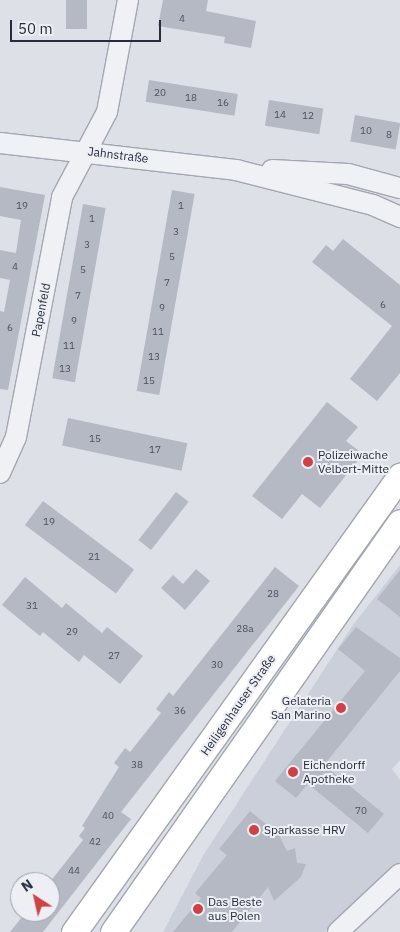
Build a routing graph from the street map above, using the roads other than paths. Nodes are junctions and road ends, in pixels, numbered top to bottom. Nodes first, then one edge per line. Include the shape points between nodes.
1 (128, 0) edge
2 (0, 143) edge
3 (89, 151) junction
4 (236, 170) junction
5 (400, 188) edge
6 (400, 217) edge
7 (0, 473) edge
8 (400, 476) edge
9 (400, 522) edge
10 (400, 874) edge
11 (74, 932) edge
12 (113, 932) edge
13 (338, 932) edge

1 - 3 street, Papenfeld via 107,112
2 - 3 street, Jahnstraße
3 - 4 street, Jahnstraße
3 - 7 street, Papenfeld via 62,197 16,437
4 - 5 street, Jahnstraße via 320,171
4 - 6 street, Jahnstraße via 373,205
8 - 11 main road, Heiligenhauser Straße
9 - 12 main road
10 - 13 street

